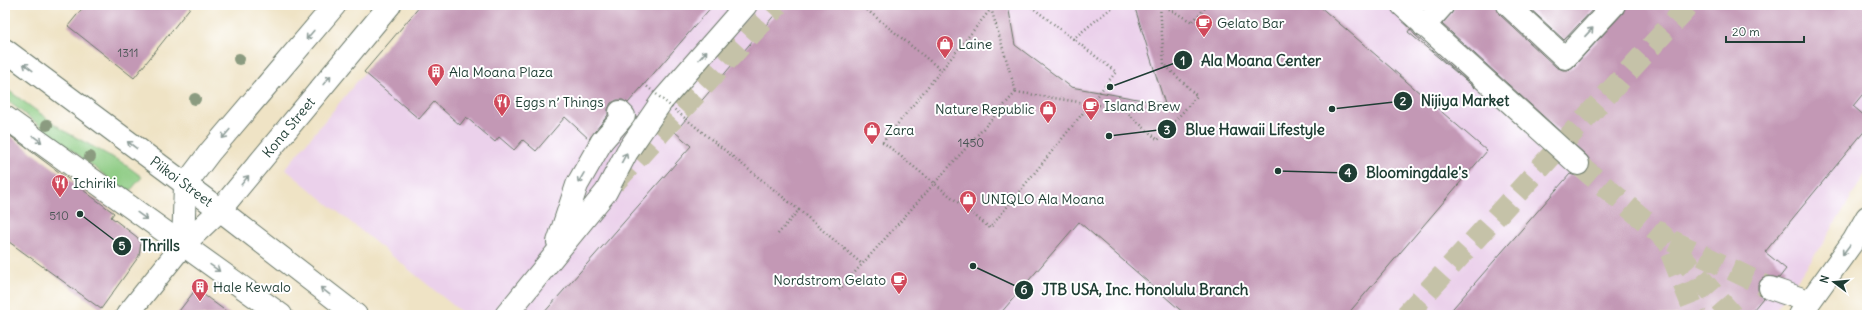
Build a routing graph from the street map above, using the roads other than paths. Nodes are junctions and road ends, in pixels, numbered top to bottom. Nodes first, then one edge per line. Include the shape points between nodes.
1 (335, 5) edge
2 (390, 5) edge
3 (746, 5) edge
4 (1402, 5) edge
5 (1443, 5) edge
6 (1508, 5) edge
7 (1614, 5) edge
8 (1424, 26) junction
9 (5, 50) edge
10 (620, 112) dead end
11 (5, 117) edge
12 (1578, 164) tunnel mouth
13 (186, 185) junction
14 (220, 210) junction
15 (1867, 218) edge
16 (183, 245) junction
17 (554, 255) junction
18 (1770, 288) tunnel mouth
19 (1804, 308) edge
20 (127, 315) edge
21 (281, 315) edge
22 (356, 315) edge
23 (506, 315) edge

1 -> 13 street via 210,152
14 -> 2 street, Kona Street
17 -> 3 street via 606,192 627,152 662,101
4 - 8 street
5 - 8 street
6 -> 7 street via 1565,58
8 - 12 street
13 -> 9 street, Piikoi Street
10 -> 17 street via 624,116 602,141 577,185
11 -> 16 street
13 - 14 street, Piikoi Street
13 - 16 street
14 - 16 street, Kona Street
22 -> 14 street, Piikoi Street
15 -> 19 street
16 - 20 street, Kona Street
16 -> 21 street
17 - 23 street
18 - 19 street

